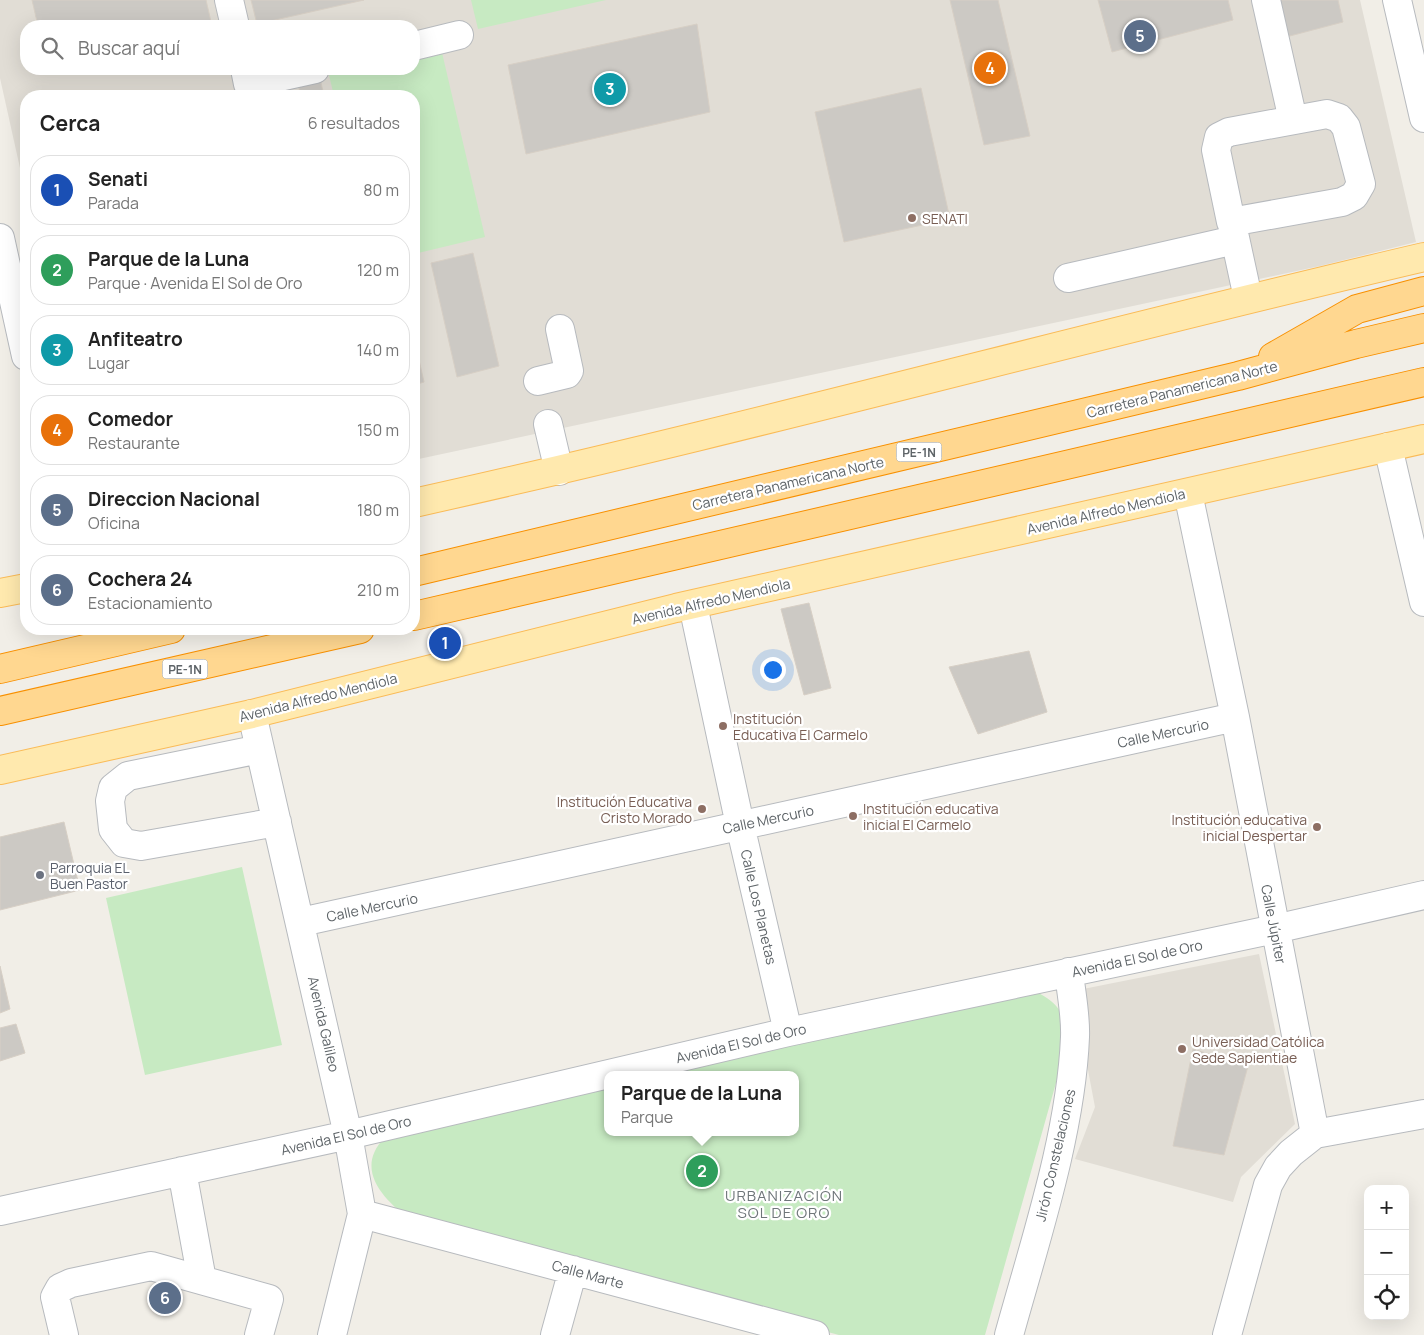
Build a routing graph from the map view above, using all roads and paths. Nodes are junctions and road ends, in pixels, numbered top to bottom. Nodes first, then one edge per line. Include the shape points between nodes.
1 (229, 0) edge
2 (1266, 0) edge
3 (1397, 0) edge
4 (234, 20) edge
5 (459, 35) dead end
6 (420, 45) edge
7 (246, 75) edge
8 (288, 75) edge
9 (1424, 118) edge
10 (1293, 120) junction
11 (1233, 231) junction
12 (0, 238) edge
13 (1424, 257) edge
14 (1068, 278) dead end
15 (1424, 291) edge
16 (1248, 298) junction
17 (1424, 328) edge
18 (20, 329) edge
19 (560, 329) dead end
20 (1238, 376) junction
21 (538, 381) dead end
22 (1424, 382) edge
23 (548, 424) dead end
24 (1424, 439) edge
25 (1388, 447) junction
26 (558, 471) junction
27 (1188, 493) junction
28 (420, 502) edge
29 (420, 571) edge
30 (20, 589) edge
31 (0, 593) edge
32 (1424, 602) edge
33 (693, 604) junction
34 (420, 615) edge
35 (145, 635) edge
36 (334, 635) edge
37 (0, 669) edge
38 (4, 712) edge
39 (252, 714) junction
40 (1235, 717) junction
41 (260, 749) junction
42 (0, 770) edge
43 (277, 822) junction
44 (740, 825) junction
45 (1424, 895) edge
46 (301, 922) junction
47 (1275, 929) junction
48 (1069, 972) junction
49 (788, 1032) junction
50 (621, 1071) edge
51 (604, 1075) edge
52 (1424, 1114) edge
53 (1315, 1134) junction
54 (348, 1135) junction
55 (182, 1171) junction
56 (0, 1211) edge
57 (362, 1214) junction
58 (573, 1270) junction
59 (202, 1280) junction
60 (786, 1331) edge
61 (64, 1335) edge
62 (259, 1335) edge
63 (332, 1335) edge
64 (555, 1335) edge
65 (815, 1335) edge
66 (1009, 1335) edge
67 (1227, 1335) edge

1 - 4 street
2 - 10 street
3 - 9 street
5 - 6 street
7 - 8 street via 248,84
10 - 11 street via 1229,132 1219,137 1216,150
10 - 11 street via 1327,114 1339,118 1346,127 1360,184 1354,196
11 - 14 street
11 - 16 street
12 - 18 street
13 - 16 main road
15 - 20 highway via 1357,309
16 - 26 main road
17 - 20 highway, Carretera Panamericana Norte / PE-1N
19 - 21 street via 569,371
20 - 29 highway, Carretera Panamericana Norte / PE-1N
22 - 34 highway
23 - 26 street
24 - 25 main road, Avenida Alfredo Mendiola
25 - 27 main road, Avenida Alfredo Mendiola
25 - 32 street
26 - 28 main road
27 - 33 main road, Avenida Alfredo Mendiola
27 - 40 street, Calle Júpiter
30 - 31 main road
33 - 39 main road, Avenida Alfredo Mendiola
33 - 44 street, Calle Los Planetas
35 - 37 highway
36 - 38 highway, PE-1N
39 - 41 street, Avenida Galileo
39 - 42 main road, Avenida Alfredo Mendiola
40 - 44 street, Calle Mercurio
40 - 47 street, Calle Júpiter
41 - 43 street, Avenida Galileo
41 - 43 street via 128,776 113,788 110,801 113,829 124,843 141,846
43 - 46 street, Avenida Galileo
44 - 46 street, Calle Mercurio
44 - 49 street, Calle Los Planetas
45 - 47 street, Avenida El Sol de Oro
46 - 54 street, Avenida Galileo
47 - 48 street, Avenida El Sol de Oro
47 - 53 street, Calle Júpiter
48 - 49 street, Avenida El Sol de Oro
48 - 66 street, Jirón Constelaciones via 1075,1035 1070,1093 1046,1199
49 - 50 street, Avenida El Sol de Oro
51 - 54 street, Avenida El Sol de Oro
52 - 53 street
53 - 67 street via 1291,1152 1268,1184
54 - 55 street, Avenida El Sol de Oro
54 - 57 street, Avenida Galileo
55 - 56 street, Avenida El Sol de Oro
55 - 59 street
57 - 58 street, Calle Marte
57 - 63 street, Avenida Galileo
58 - 60 street, Calle Marte
58 - 64 street
59 - 61 street via 151,1266 71,1283 60,1288 56,1297
59 - 62 street via 269,1299
60 - 65 street, Calle Marte

